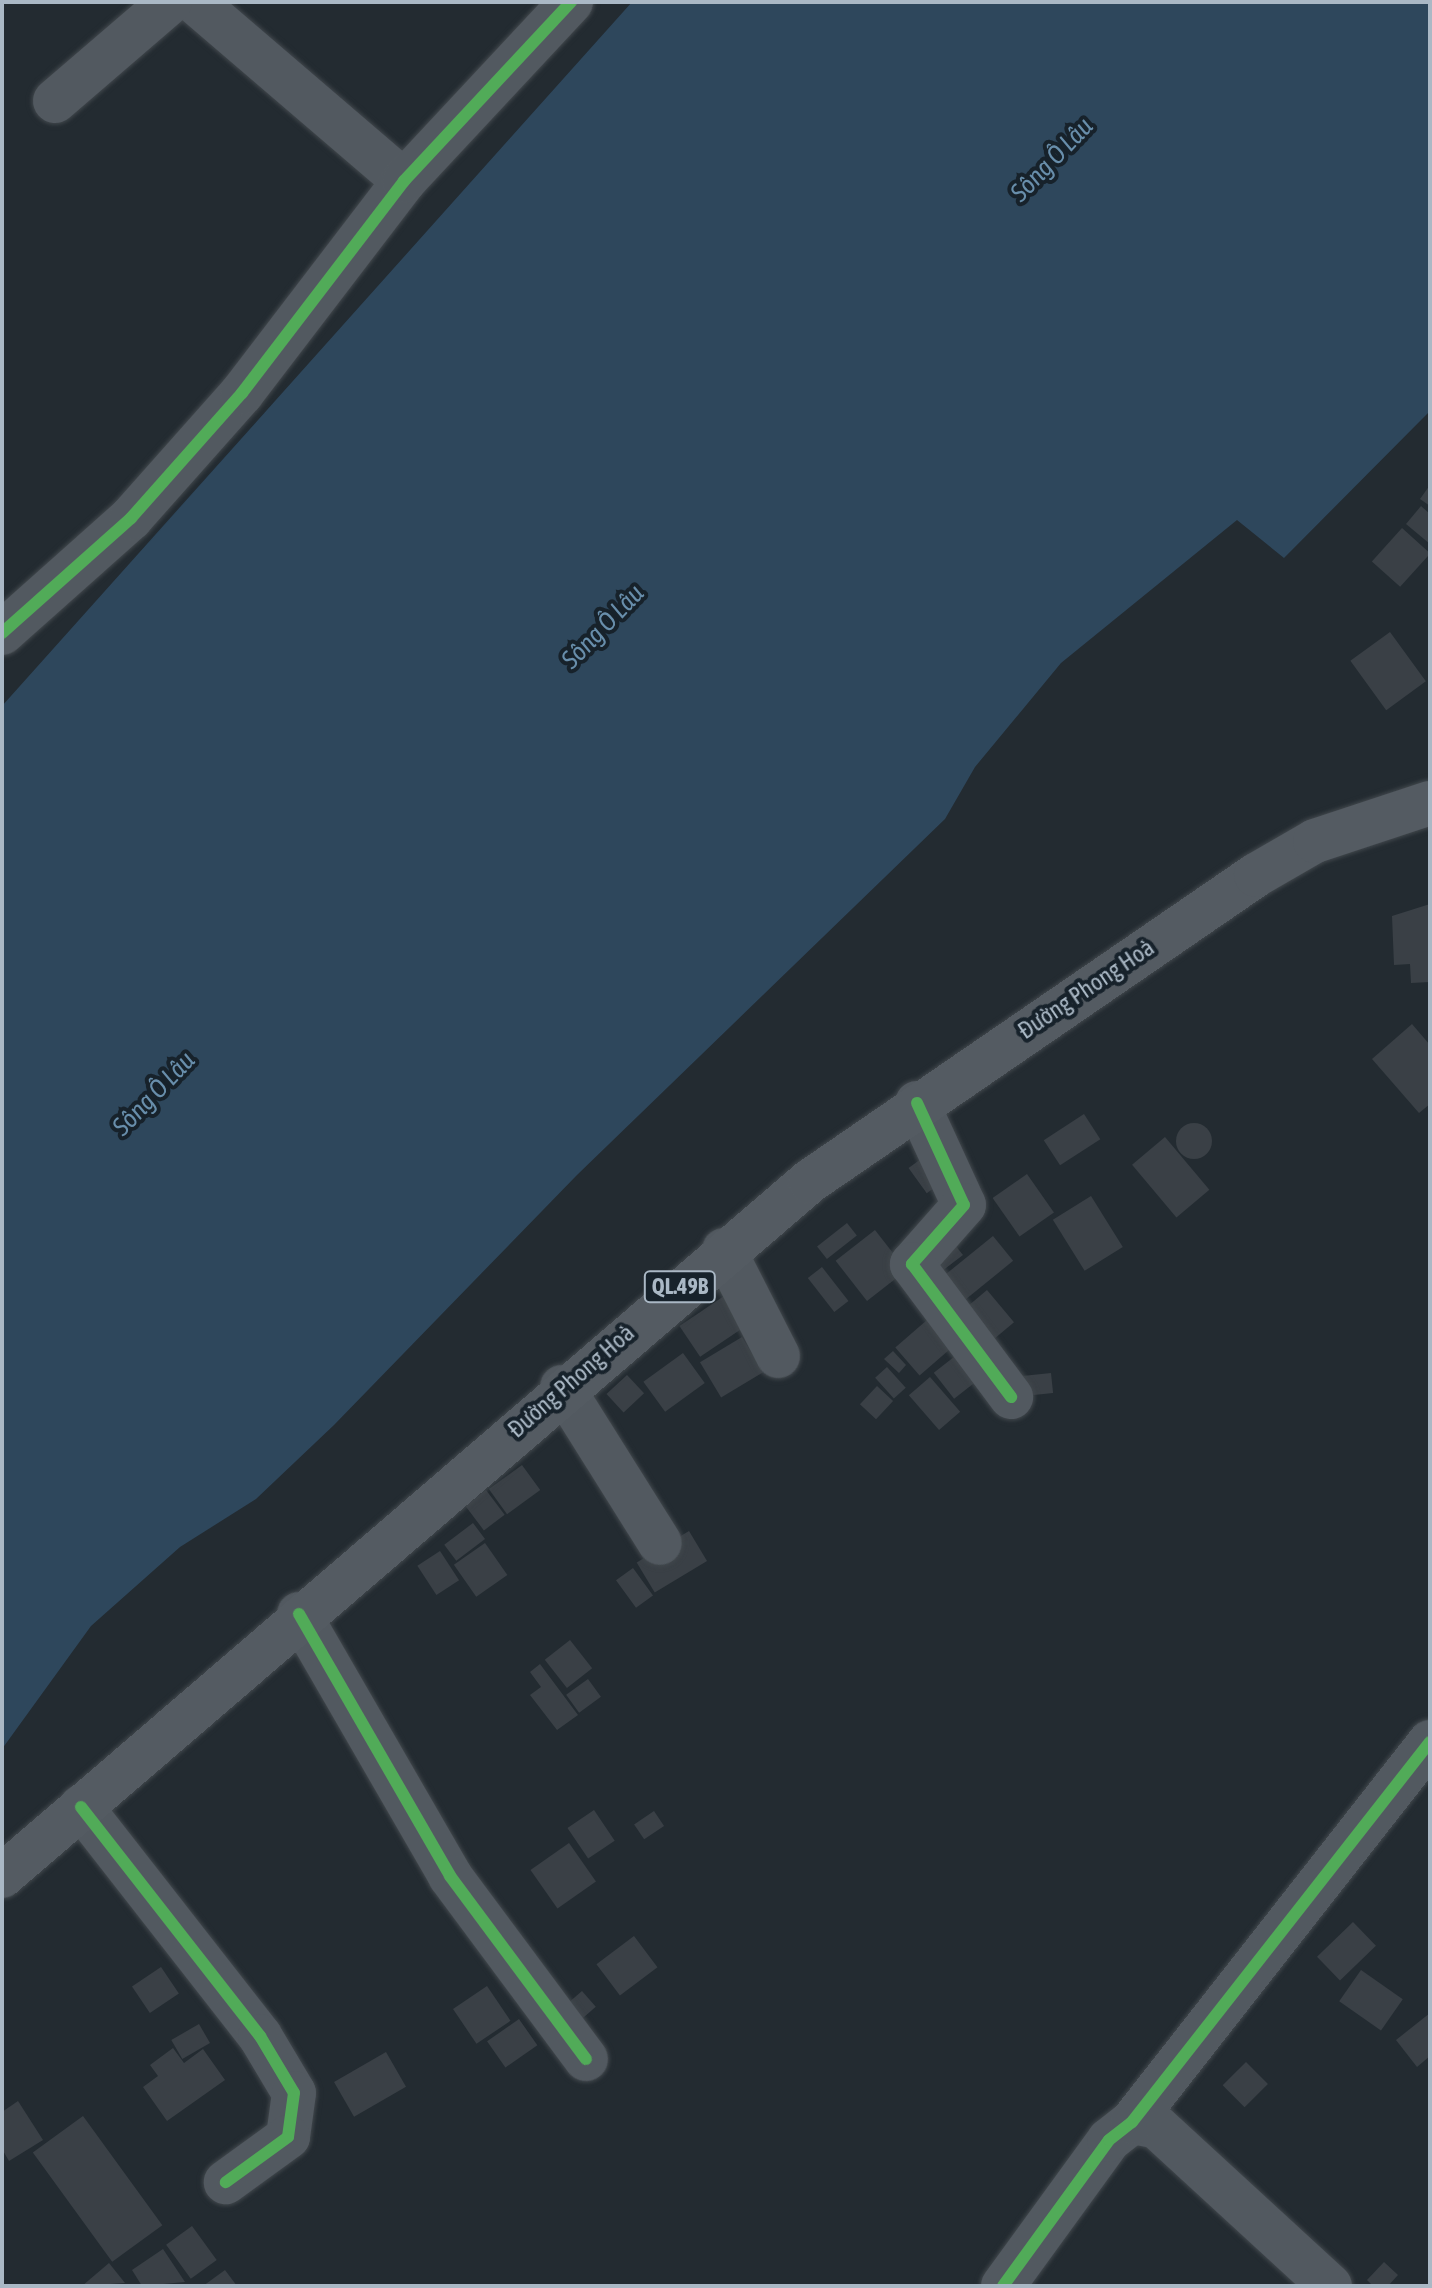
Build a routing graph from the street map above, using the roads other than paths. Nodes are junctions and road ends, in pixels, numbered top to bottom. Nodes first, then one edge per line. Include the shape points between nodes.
1 (170, 2) edge
2 (195, 2) edge
3 (571, 2) edge
4 (55, 101) dead end
5 (404, 181) junction
6 (2, 633) edge
7 (1430, 803) edge
8 (917, 1103) junction
9 (724, 1250) junction
10 (778, 1356) dead end
11 (562, 1387) junction
12 (1011, 1397) dead end
13 (660, 1543) dead end
14 (299, 1614) junction
15 (1430, 1742) edge
16 (81, 1807) junction
17 (2, 1876) edge
18 (586, 2059) dead end
19 (1132, 2122) junction
20 (226, 2182) dead end
21 (1003, 2286) edge
22 (1330, 2286) edge

1 - 4 street
2 - 5 street
3 - 5 street
5 - 6 street via 242,393 141,507
7 - 8 main road, Đường Phong Hoà / QL.49B via 1315,841 1256,875
8 - 9 main road, Đường Phong Hoà / QL.49B
8 - 12 street via 964,1205 914,1253 912,1264
9 - 10 street
9 - 11 main road, Đường Phong Hoà / QL.49B
11 - 13 street
11 - 14 main road, Đường Phong Hoà / QL.49B
14 - 16 main road, Đường Phong Hoà / QL.49B
14 - 18 street via 450,1876
15 - 19 street
16 - 17 main road, Đường Phong Hoà / QL.49B
16 - 20 street via 287,2077 297,2110 288,2137
19 - 21 street via 1109,2140
19 - 22 street via 1157,2127

